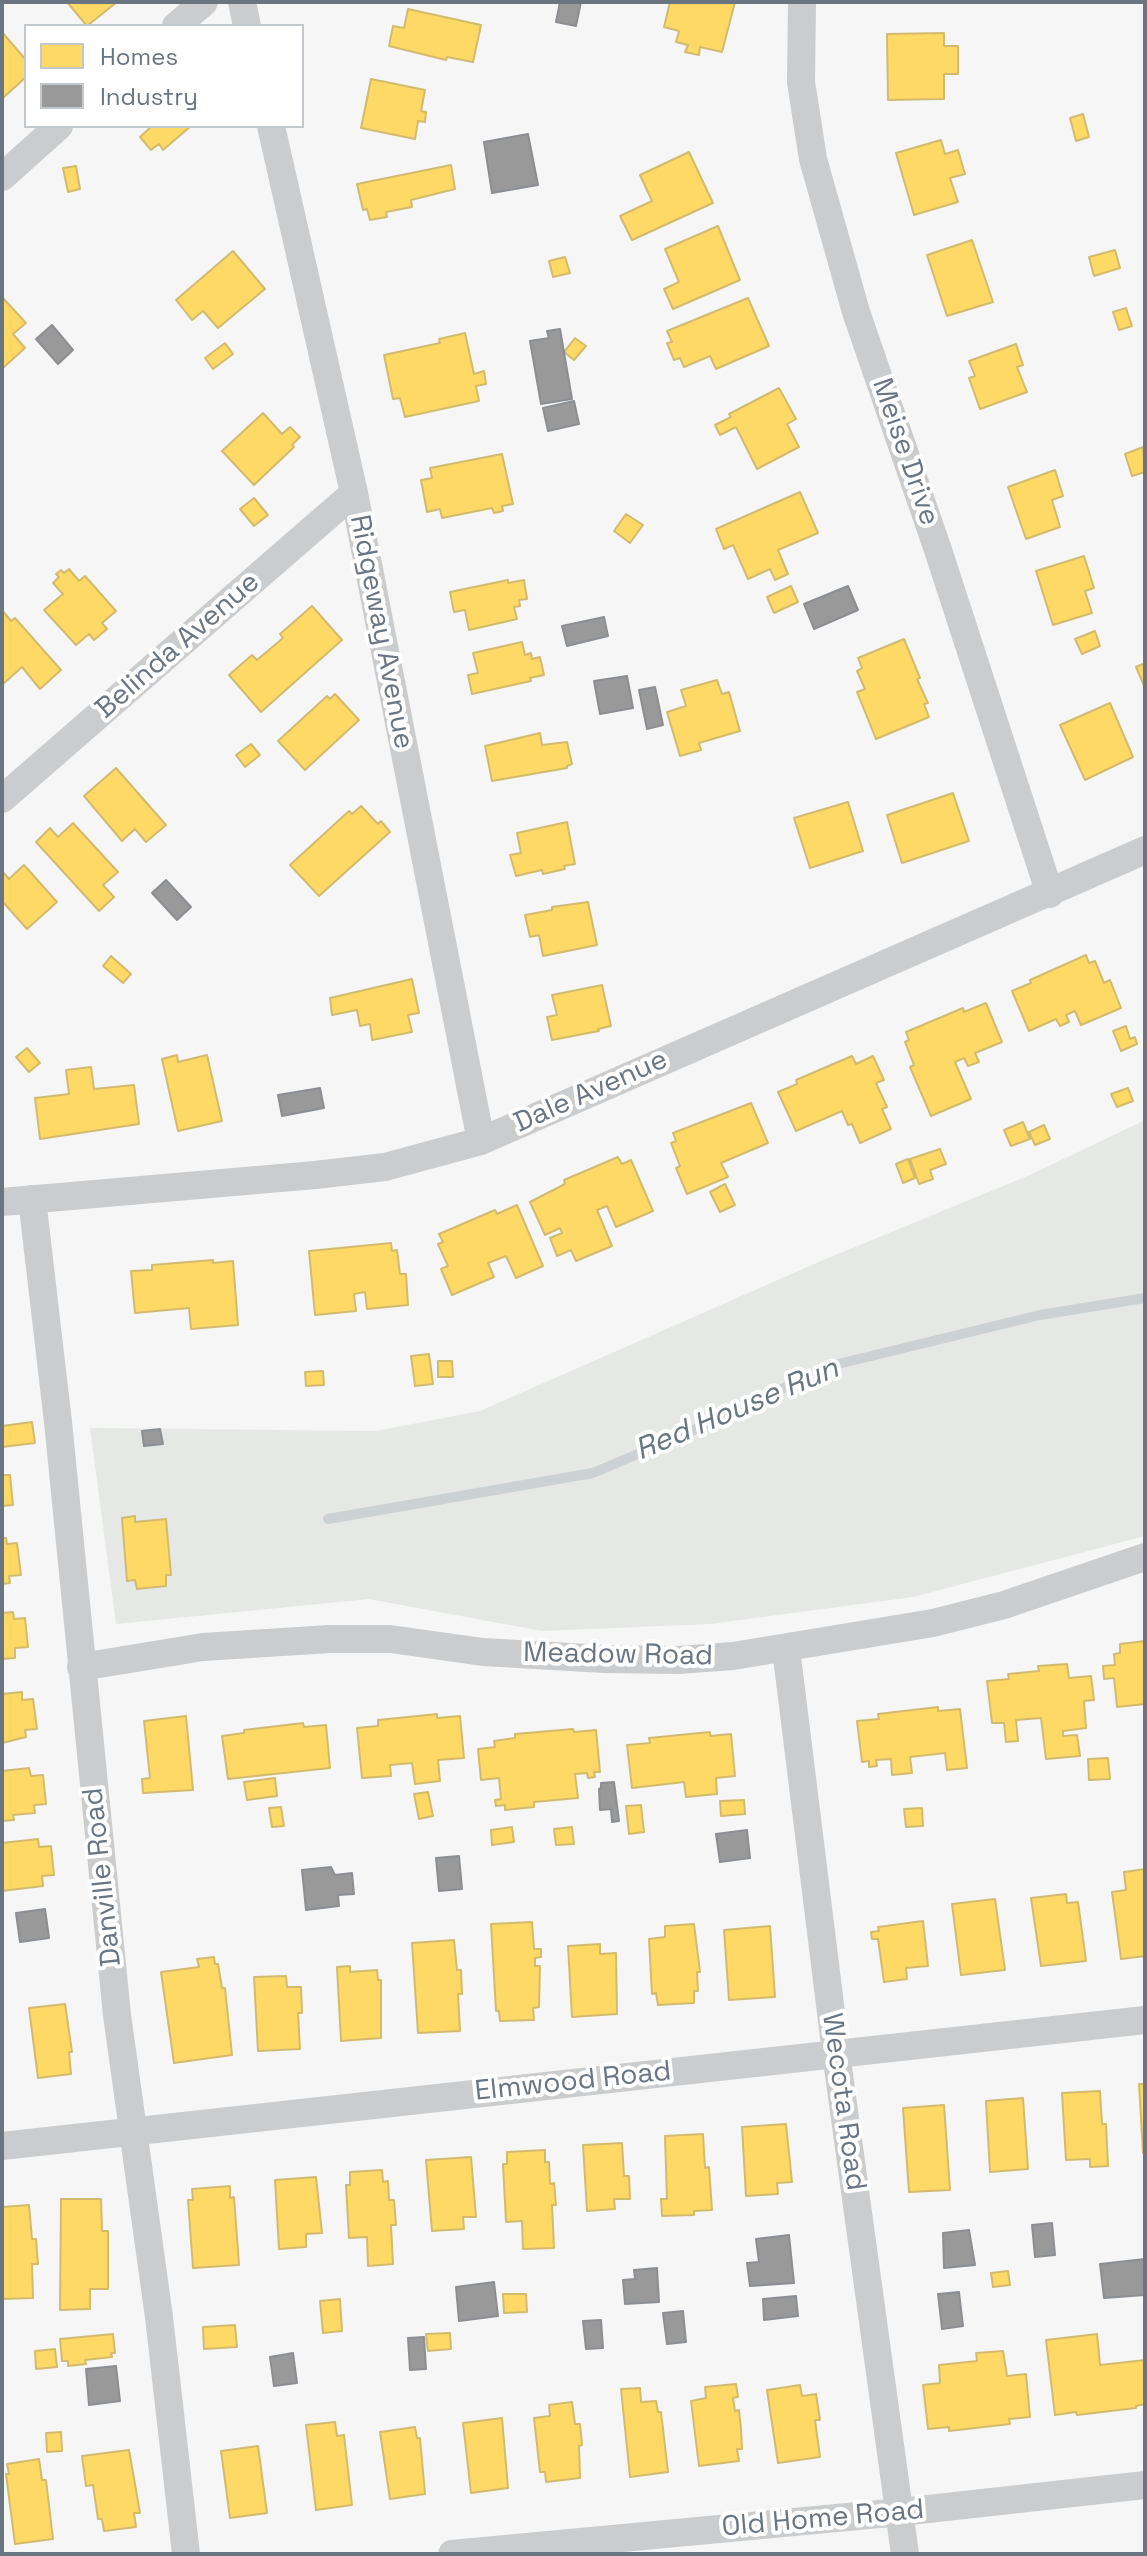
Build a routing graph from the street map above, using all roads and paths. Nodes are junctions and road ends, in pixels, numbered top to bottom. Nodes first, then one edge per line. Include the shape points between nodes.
1 (204, 2) edge
2 (242, 2) edge
3 (802, 2) edge
4 (178, 24) edge
5 (247, 24) edge
6 (57, 128) edge
7 (271, 128) edge
8 (2, 177) edge
9 (354, 493) junction
10 (2, 799) edge
11 (1145, 850) edge
12 (1050, 894) junction
13 (481, 1141) junction
14 (32, 1199) junction
15 (2, 1202) edge
16 (1145, 1557) edge
17 (786, 1649) junction
18 (81, 1667) junction
19 (1145, 2020) edge
20 (836, 2053) junction
21 (133, 2132) junction
22 (2, 2146) edge
23 (1145, 2485) edge
24 (901, 2512) junction
25 (186, 2554) edge
26 (452, 2554) edge
27 (905, 2554) edge

1 - 4 street
2 - 5 street
3 - 12 street, Meise Drive via 801,82 817,174 856,312
6 - 8 street
7 - 9 street, Ridgeway Avenue
9 - 10 street, Belinda Avenue
9 - 13 street, Ridgeway Avenue
11 - 12 street, Dale Avenue
12 - 13 street, Dale Avenue
13 - 14 street, Dale Avenue via 385,1167
14 - 15 street, Dale Avenue
14 - 18 street, Danville Road
16 - 17 street, Meadow Road via 1004,1605
17 - 18 street, Meadow Road via 678,1660 605,1659 483,1652 390,1639 275,1641
17 - 20 street, Wecota Road
18 - 21 street, Danville Road
19 - 20 street, Elmwood Road
20 - 21 street, Elmwood Road
20 - 24 street, Wecota Road
21 - 22 street, Elmwood Road
21 - 25 street, Danville Road
23 - 24 street, Old Home Road
24 - 26 street, Old Home Road
24 - 27 street, Wecota Road

